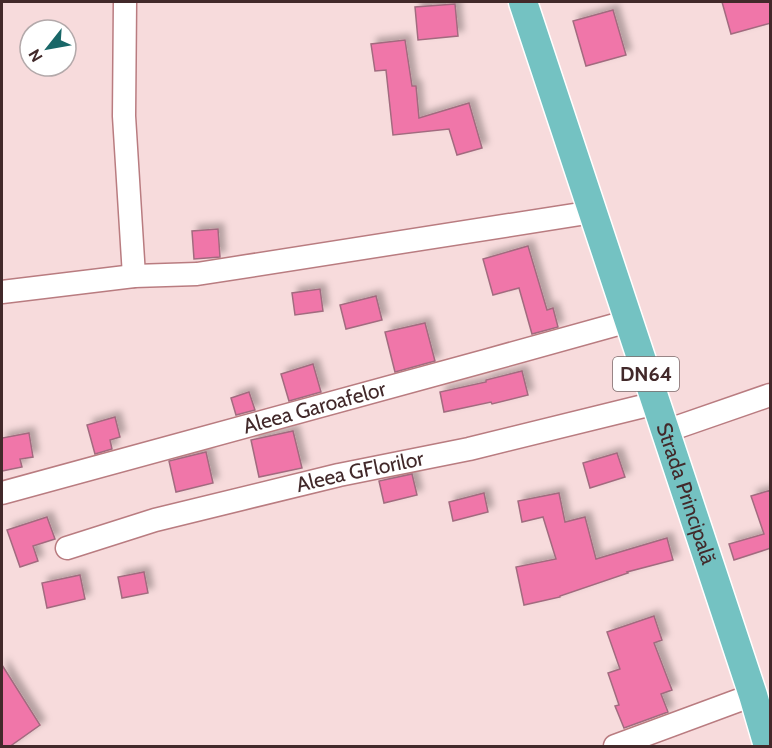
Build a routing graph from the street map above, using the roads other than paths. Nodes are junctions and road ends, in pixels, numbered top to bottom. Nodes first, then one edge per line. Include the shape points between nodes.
1 (125, 2) edge
2 (523, 2) edge
3 (593, 212) junction
4 (134, 276) junction
5 (2, 292) edge
6 (628, 321) junction
7 (771, 395) edge
8 (656, 403) junction
9 (666, 431) junction
10 (2, 493) edge
11 (67, 548) dead end
12 (753, 695) junction
13 (615, 747) edge
14 (768, 747) edge

1 - 4 street via 124,116
2 - 3 main road, Strada Principală / DN64
3 - 4 street via 197,274
3 - 6 main road, Strada Principală / DN64
4 - 5 street
6 - 8 main road, Strada Principală / DN64
6 - 10 street, Aleea Garoafelor
7 - 9 street
8 - 9 main road, Strada Principală / DN64
8 - 11 street, Aleea GFlorilor via 154,520
9 - 12 main road, Strada Principală / DN64
12 - 13 street
12 - 14 main road, Strada Principală / DN64

